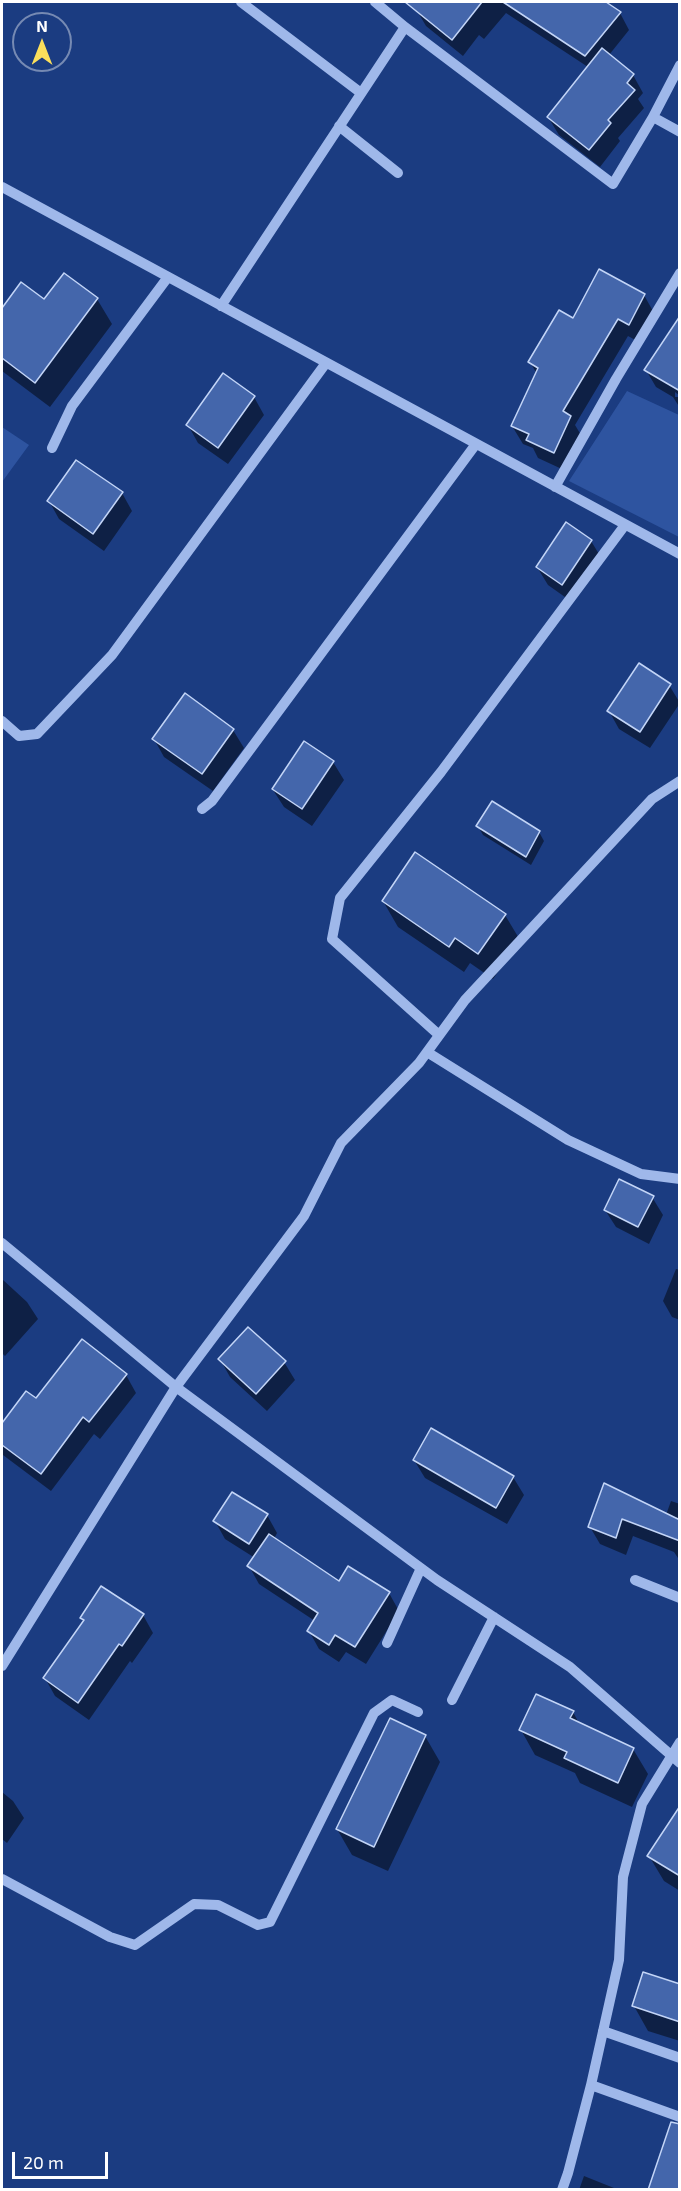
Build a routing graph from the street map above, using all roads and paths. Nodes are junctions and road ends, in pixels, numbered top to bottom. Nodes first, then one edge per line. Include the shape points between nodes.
1 (241, 2) edge
2 (375, 2) edge
3 (405, 27) junction
4 (680, 65) edge
5 (361, 93) junction
6 (653, 117) junction
7 (339, 126) junction
8 (680, 132) edge
9 (398, 173) dead end
10 (2, 187) edge
11 (680, 273) edge
12 (168, 277) junction
13 (221, 306) junction
14 (326, 363) junction
15 (476, 444) junction
16 (52, 447) dead end
17 (555, 487) junction
18 (625, 525) junction
19 (680, 554) edge
20 (2, 721) edge
21 (680, 781) edge
22 (202, 809) dead end
23 (439, 1035) junction
24 (427, 1052) junction
25 (680, 1179) edge
26 (2, 1243) edge
27 (176, 1387) junction
28 (421, 1568) junction
29 (635, 1580) dead end
30 (680, 1598) edge
31 (494, 1617) junction
32 (387, 1643) dead end
33 (2, 1666) edge
34 (452, 1700) dead end
35 (418, 1712) dead end
36 (680, 1742) edge
37 (670, 1755) junction
38 (680, 1763) edge
39 (2, 1879) edge
40 (603, 2031) junction
41 (680, 2058) edge
42 (591, 2085) junction
43 (680, 2116) edge
44 (562, 2190) edge

1 - 5 street
2 - 3 street
3 - 5 street
3 - 6 street via 613,184
4 - 6 street
5 - 7 street
6 - 8 street
7 - 9 street
7 - 13 street
10 - 12 street
11 - 17 street
12 - 13 street
12 - 16 street via 72,406
13 - 14 street
14 - 15 street
14 - 20 street via 112,655 37,734 19,736
15 - 17 street
15 - 22 street via 212,801
17 - 18 street
18 - 19 street
18 - 23 street via 441,772 340,898 332,939
21 - 23 street via 652,799 465,1000
23 - 24 street
24 - 25 street via 568,1140 641,1173
24 - 27 street via 341,1143 304,1216
26 - 27 street
27 - 28 street
27 - 33 street
28 - 31 street
28 - 32 street
29 - 30 street
31 - 34 street
31 - 37 street via 570,1667
35 - 39 street via 392,1700 374,1713 270,1922 258,1925 218,1905 194,1904 135,1945 111,1937
36 - 37 street
37 - 38 street
37 - 40 street via 642,1804 623,1877 619,1960
40 - 41 street
40 - 42 street
42 - 43 street
42 - 44 street

